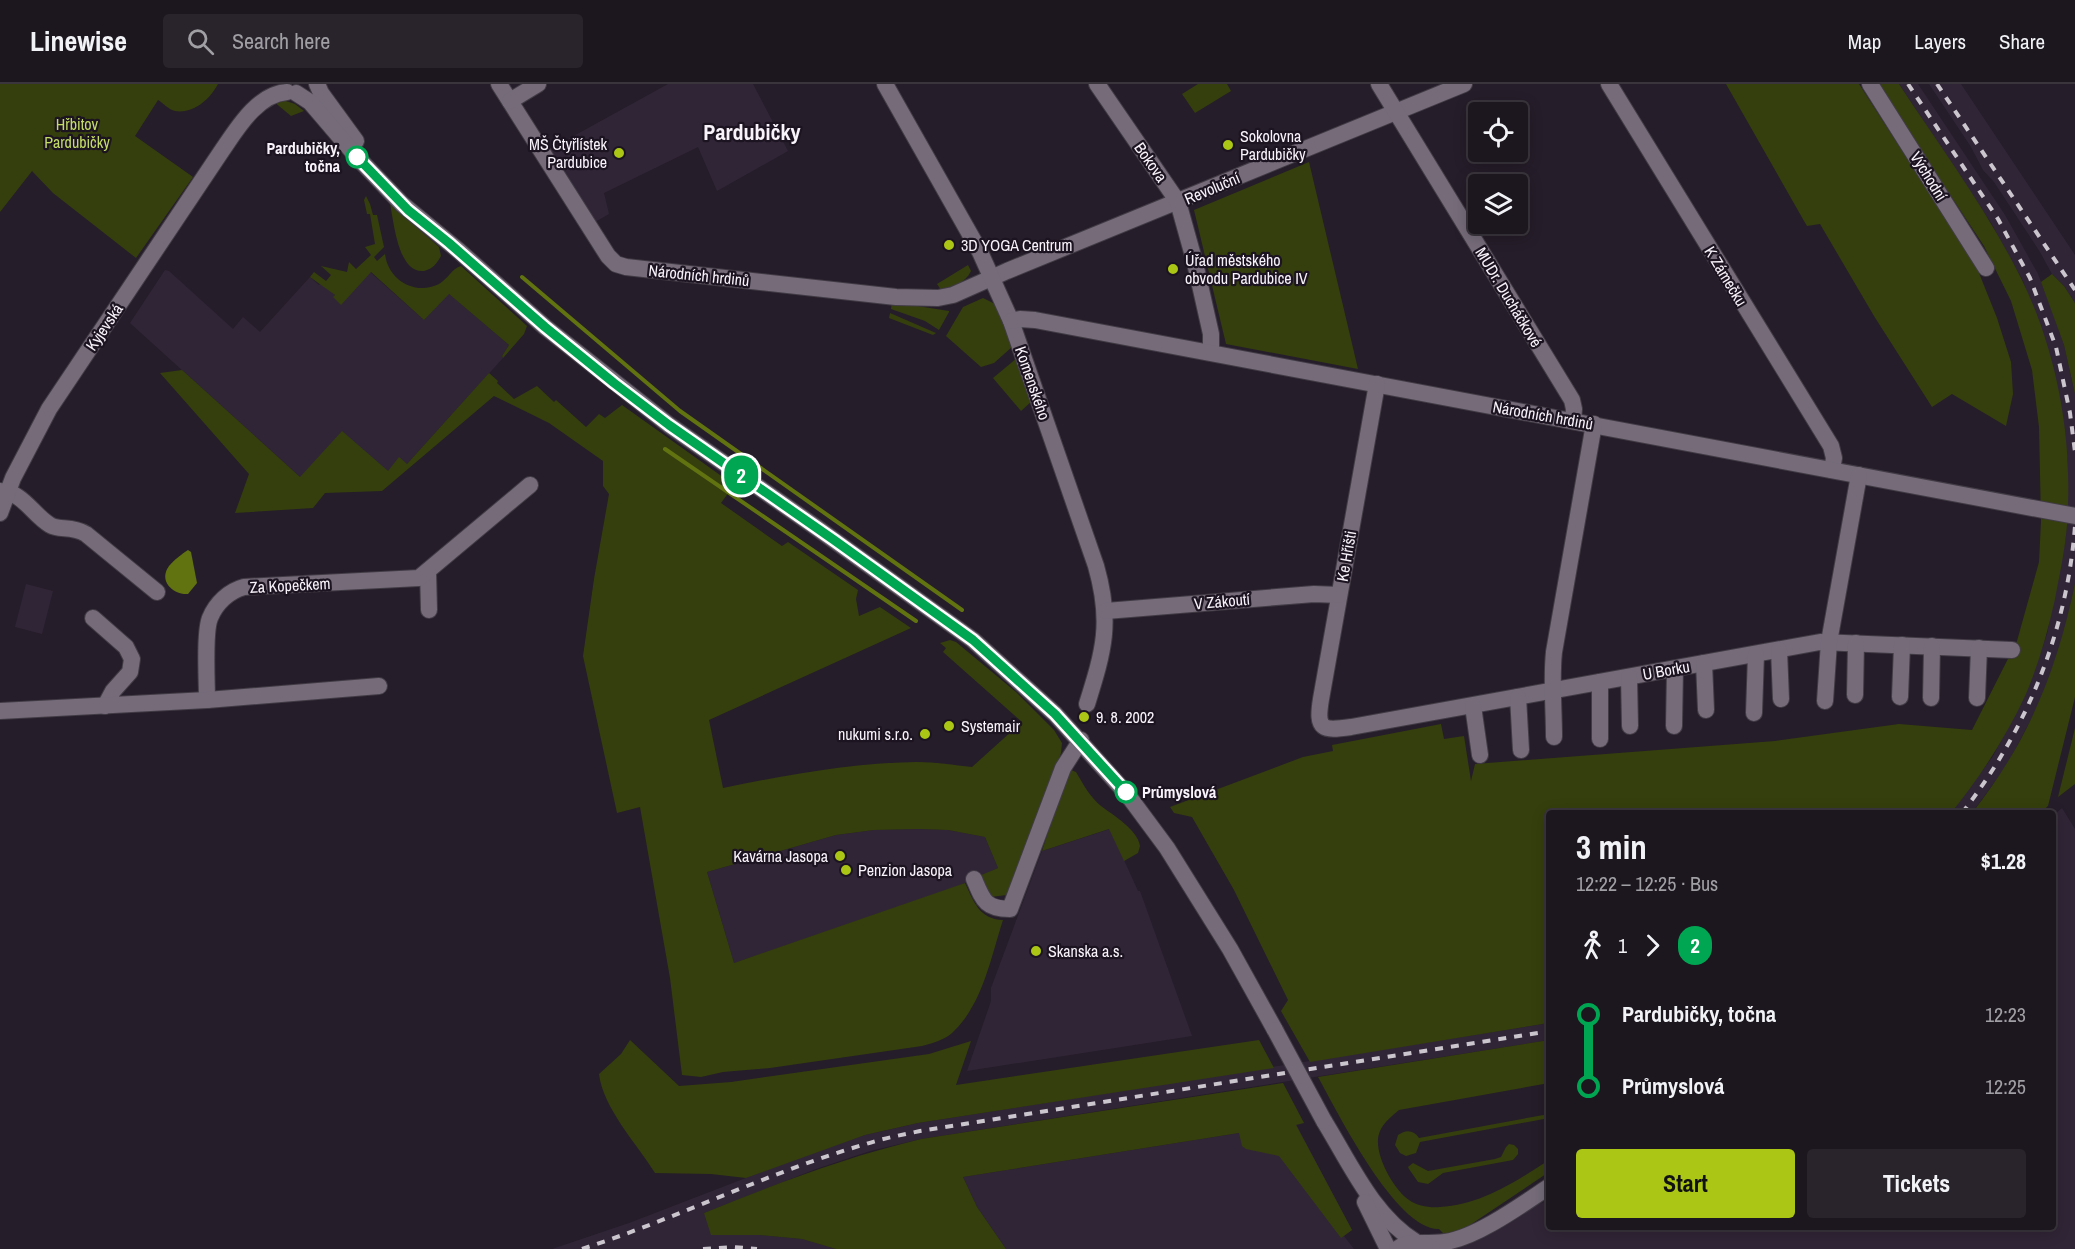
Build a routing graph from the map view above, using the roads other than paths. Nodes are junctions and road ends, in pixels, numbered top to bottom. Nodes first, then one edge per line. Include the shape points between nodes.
1 (267, 84) edge
2 (315, 84) edge
3 (499, 84) edge
4 (538, 84) edge
5 (885, 84) edge
6 (1097, 84) edge
7 (1379, 84) edge
8 (1464, 84) edge
9 (1609, 84) edge
10 (1870, 84) edge
11 (287, 90) edge
12 (510, 102) junction
13 (1397, 112) junction
14 (223, 149) junction
15 (1178, 202) junction
16 (459, 251) junction
17 (1986, 268) dead end
18 (993, 278) junction
19 (1011, 321) junction
20 (1211, 352) junction
21 (1377, 384) junction
22 (1574, 421) junction
23 (1594, 424) junction
24 (1832, 470) junction
25 (1859, 475) junction
26 (530, 485) dead end
27 (4, 491) edge
28 (0, 513) edge
29 (2075, 516) edge
30 (428, 571) junction
31 (157, 592) dead end
32 (1339, 595) junction
33 (429, 610) dead end
34 (1106, 610) junction
35 (93, 618) dead end
36 (1829, 642) junction
37 (1856, 644) junction
38 (1902, 645) junction
39 (1932, 646) junction
40 (1979, 648) junction
41 (1779, 650) junction
42 (2012, 650) dead end
43 (1756, 654) junction
44 (1704, 663) junction
45 (1675, 669) junction
46 (1629, 677) junction
47 (1600, 682) junction
48 (379, 686) dead end
49 (1554, 691) junction
50 (1855, 695) dead end
51 (1518, 697) junction
52 (1900, 697) dead end
53 (1931, 698) dead end
54 (1977, 698) dead end
55 (1780, 699) dead end
56 (207, 700) junction
57 (1825, 701) dead end
58 (1087, 704) dead end
59 (1473, 705) junction
60 (105, 706) junction
61 (1706, 710) dead end
62 (0, 711) edge
63 (1754, 713) dead end
64 (1630, 726) dead end
65 (1674, 726) dead end
66 (1322, 727) joint
67 (1554, 737) dead end
68 (1600, 739) dead end
69 (1081, 740) junction
70 (1521, 750) dead end
71 (1480, 755) dead end
72 (974, 879) dead end
73 (1324, 1121) junction
74 (1546, 1189) edge
75 (1505, 1215) junction
76 (1423, 1245) edge
77 (1388, 1249) edge
78 (1396, 1249) edge
79 (1460, 1249) edge

1 - 14 street, Kyjevská
2 - 11 street, Kyjevská via 304,91
2 - 16 street via 377,167
3 - 12 street, Národních hrdinů
4 - 12 street
5 - 18 street, Komenského
6 - 15 street, Bokova
7 - 13 street, MUDr. Ducháčkové
8 - 13 street, Revoluční
9 - 24 street, K Zámečku via 1831,446
10 - 17 street, Východní
11 - 14 street, Kyjevská via 257,107
11 - 16 street via 310,102 402,204
12 - 18 street, Národních hrdinů via 616,264 909,297 953,295
13 - 15 street, Revoluční
13 - 22 street, MUDr. Ducháčkové via 1572,400
14 - 27 street, Kyjevská via 49,409
15 - 18 street, Revoluční
15 - 20 street, Bokova via 1211,334
16 - 69 street via 545,327 669,425 973,640
18 - 19 street, Komenského
19 - 20 street, Národních hrdinů via 1035,320
19 - 34 street, Komenského via 1096,566
20 - 21 street, Národních hrdinů
21 - 22 street, Národních hrdinů
21 - 32 street, Ke Hřišti
22 - 23 street, Národních hrdinů
23 - 24 street, Národních hrdinů
23 - 49 street via 1554,652
24 - 25 street, Národních hrdinů
25 - 29 street, Národních hrdinů
25 - 36 street
26 - 30 street, Za Kopečkem
27 - 28 street, Kyjevská
27 - 31 street via 20,498 50,525 86,534
30 - 33 street
30 - 56 street, Za Kopečkem via 418,578 234,590 219,604 208,625
32 - 34 street, V Zákoutí
32 - 66 street, Ke Hřišti via 1319,711
34 - 58 street, Komenského via 1102,650
35 - 60 street via 126,647 132,659 130,672
36 - 37 street, U Borku
36 - 41 street, U Borku
36 - 57 street
37 - 38 street, U Borku
37 - 50 street
38 - 39 street, U Borku
38 - 52 street
39 - 40 street, U Borku
39 - 53 street
40 - 42 street, U Borku
40 - 54 street
41 - 43 street, U Borku
41 - 55 street
43 - 44 street, U Borku
43 - 63 street
44 - 45 street, U Borku
44 - 61 street
45 - 46 street, U Borku
45 - 65 street
46 - 47 street, U Borku
46 - 64 street
47 - 49 street, U Borku
47 - 68 street
48 - 56 street
49 - 51 street, U Borku
49 - 67 street
51 - 59 street, U Borku
51 - 70 street
56 - 60 street
59 - 66 street, U Borku via 1331,730
59 - 71 street
60 - 62 street
69 - 72 street via 1063,768 1010,909 989,906
69 - 73 street, bridge via 1167,848 1226,942
73 - 76 street via 1377,1204 1396,1227
73 - 77 street
74 - 75 street
75 - 76 street via 1471,1234
75 - 79 street
76 - 78 street via 1406,1244

